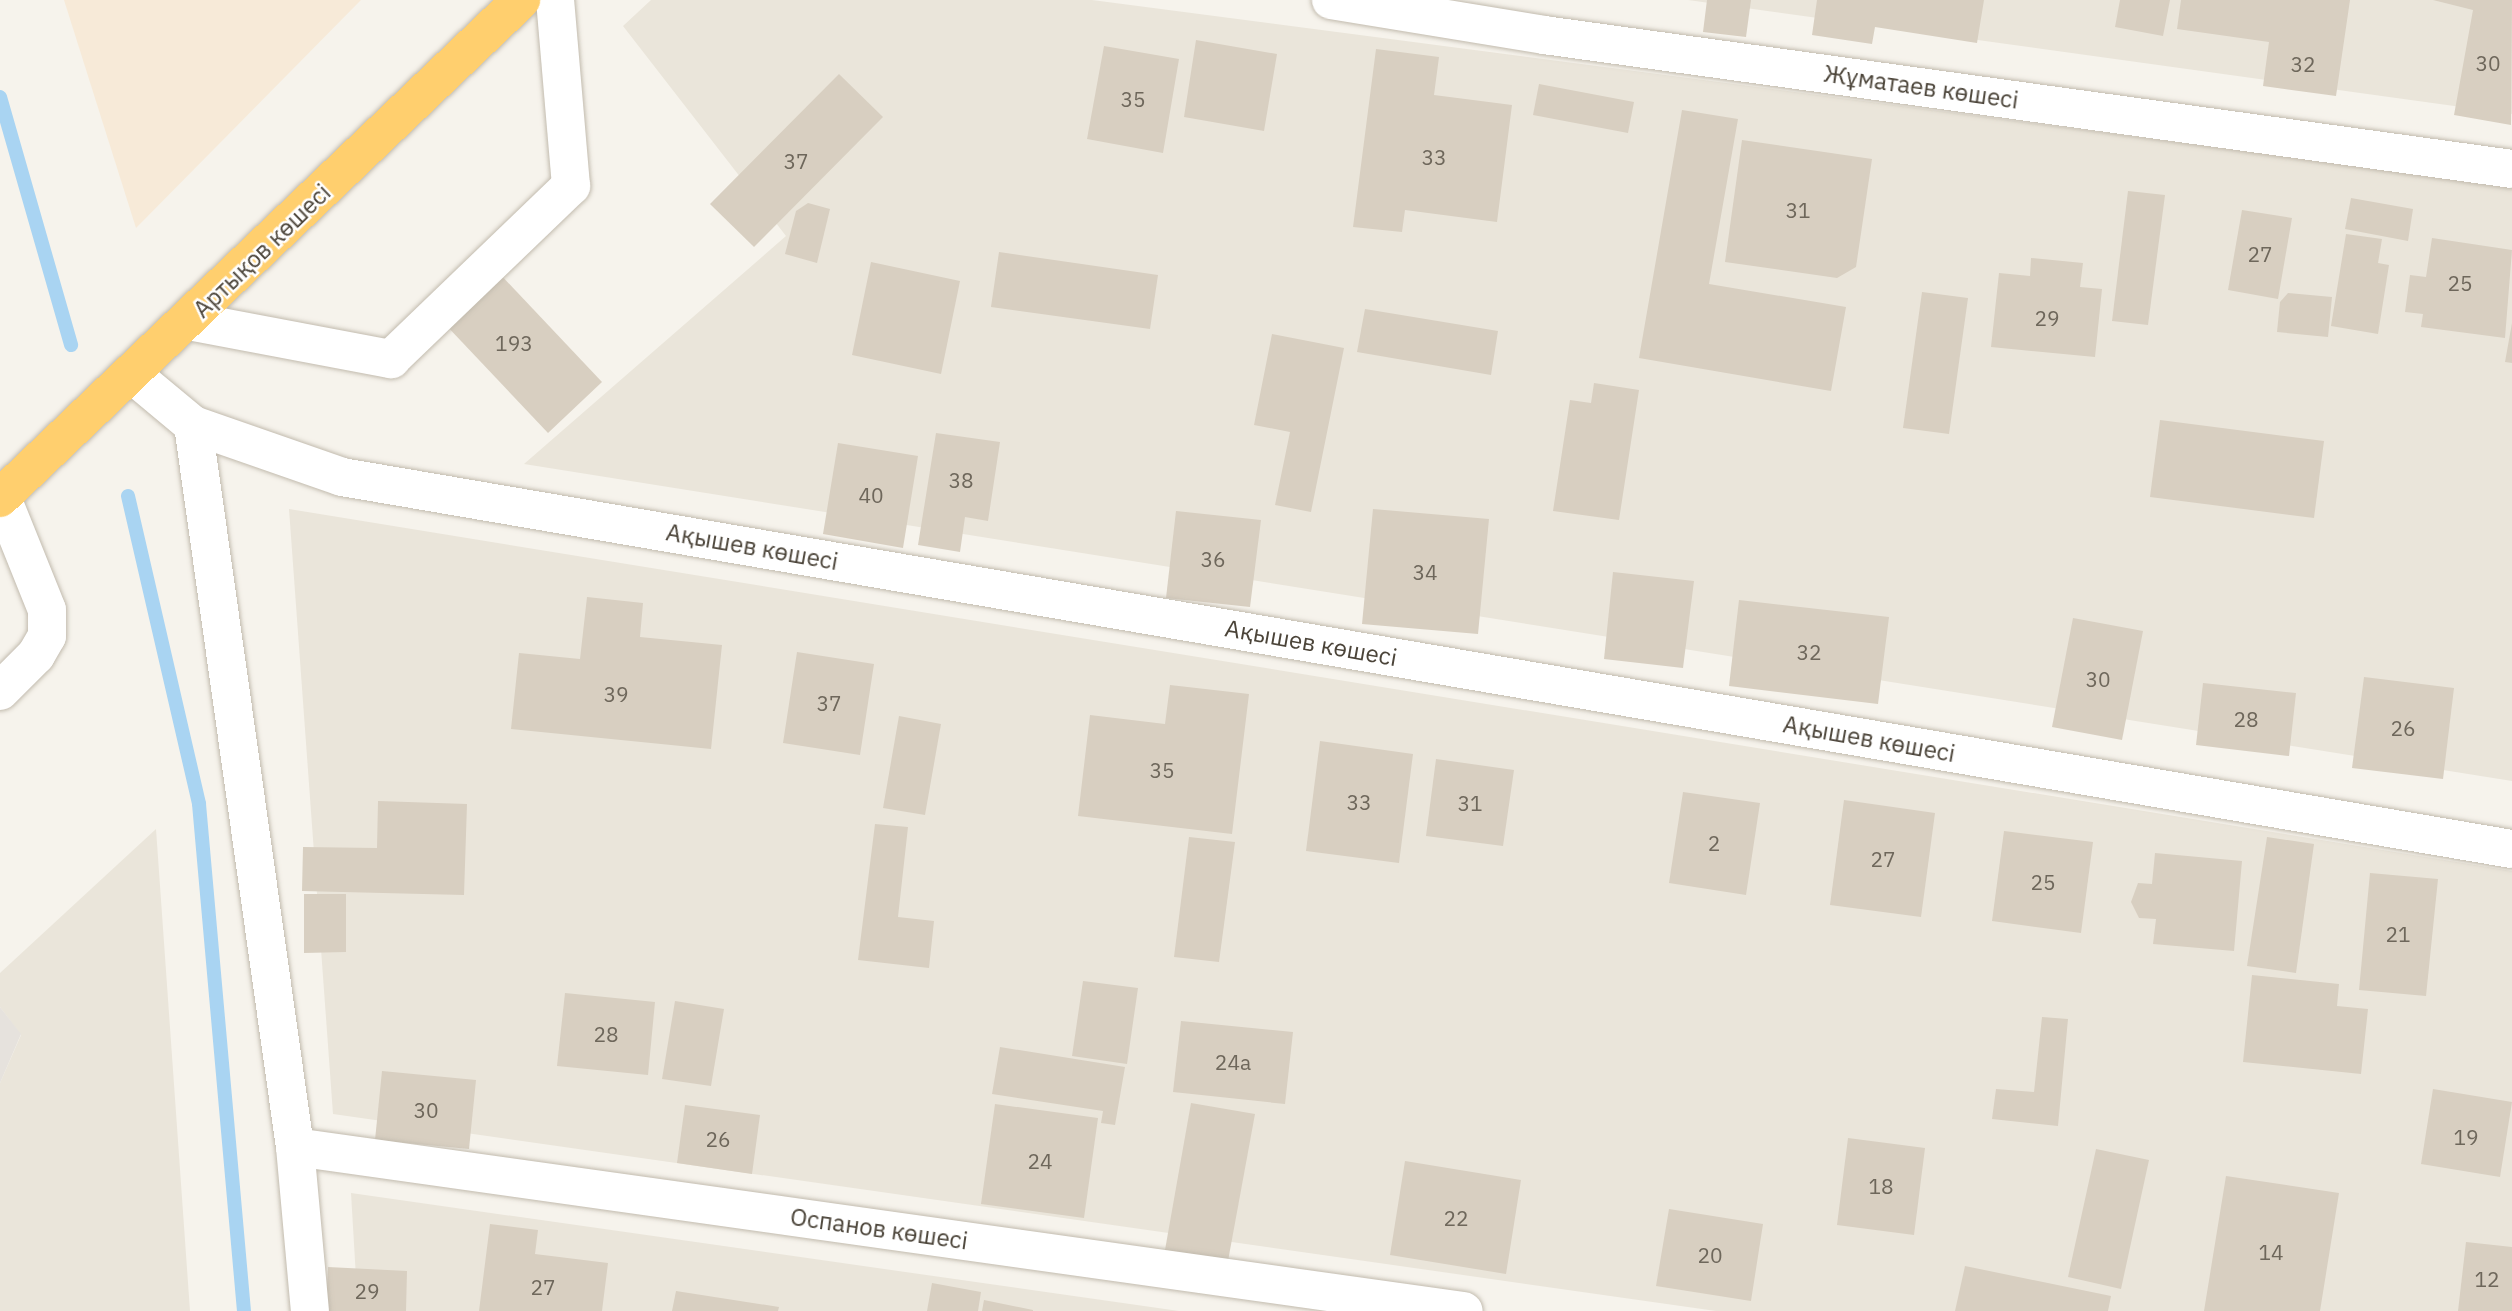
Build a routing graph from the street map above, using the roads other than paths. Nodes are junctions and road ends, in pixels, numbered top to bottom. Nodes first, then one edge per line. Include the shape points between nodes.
1 (521, 0) edge
2 (555, 0) edge
3 (1331, 0) edge
4 (2512, 169) edge
5 (189, 321) junction
6 (133, 374) junction
7 (193, 425) junction
8 (0, 496) edge
9 (0, 691) edge
10 (2512, 849) edge
11 (295, 1147) junction
12 (310, 1311) edge
13 (1464, 1311) edge

1 - 5 highway, Артықов көшесі
2 - 5 street via 571,186 391,359
3 - 4 street, Жұматаев көшесі via 1544,35
5 - 6 highway, Артықов көшесі
6 - 7 street, Ақышев көшесі
6 - 8 highway, Артықов көшесі
7 - 10 street, Ақышев көшесі via 341,477
7 - 11 street
8 - 9 street via 47,610 47,636
11 - 12 street
11 - 13 street, Оспанов көшесі

